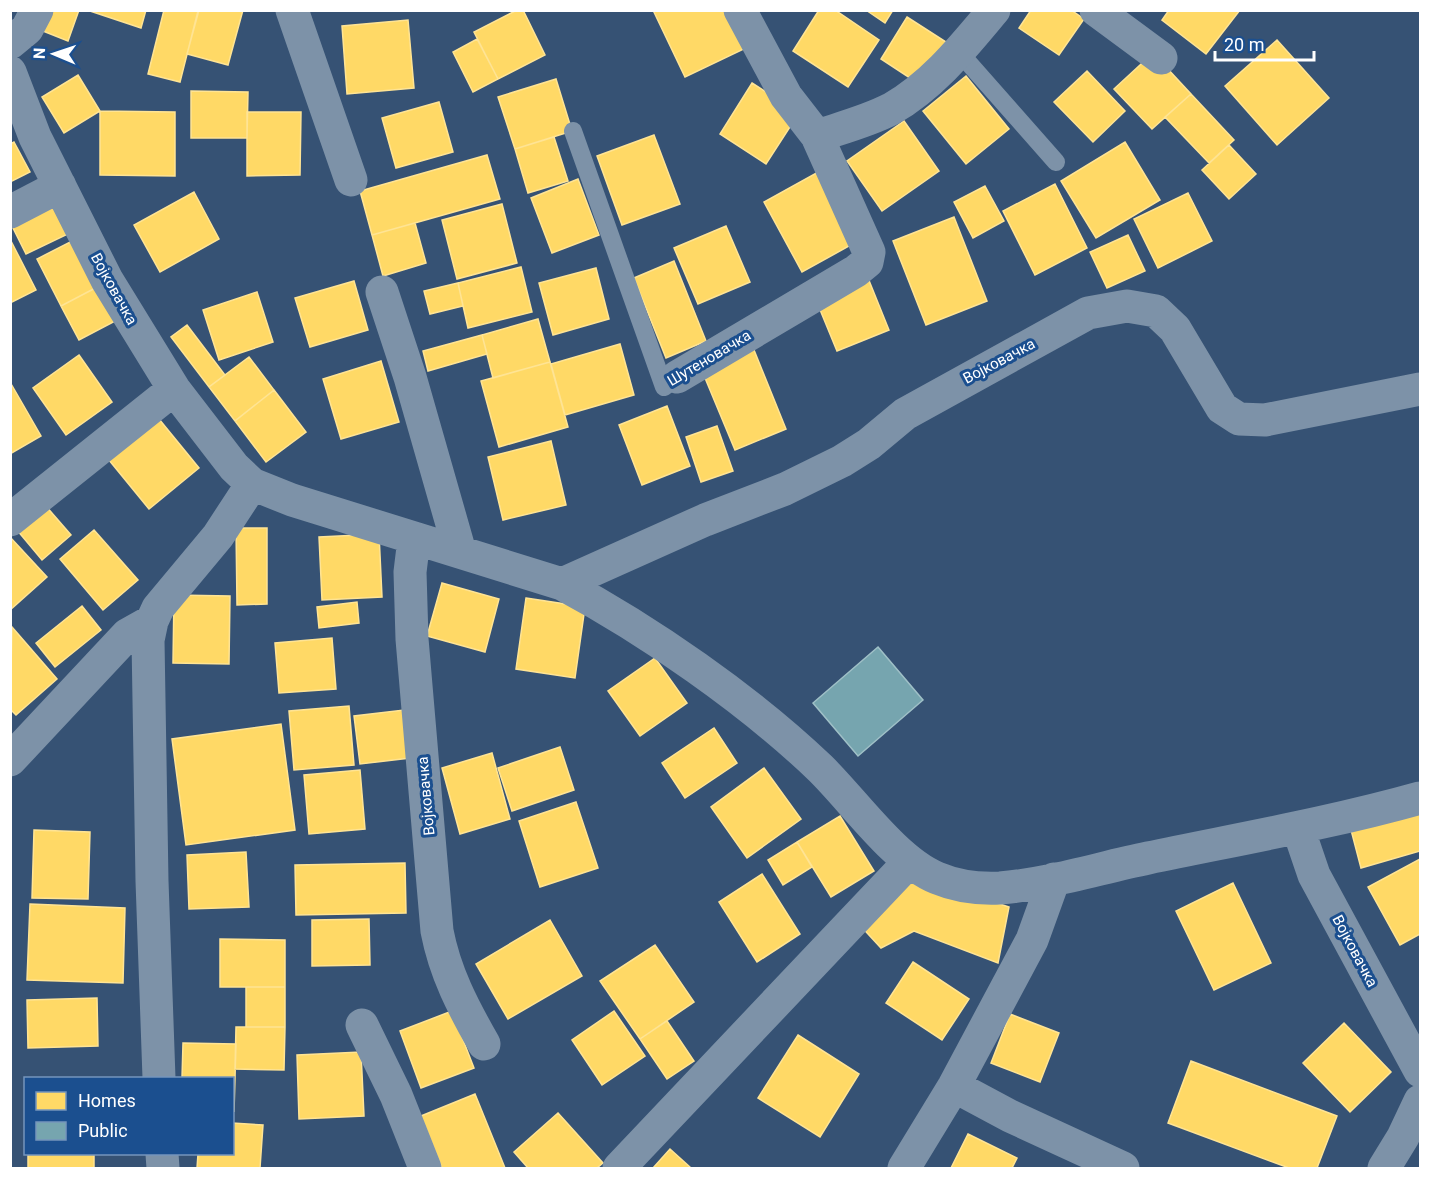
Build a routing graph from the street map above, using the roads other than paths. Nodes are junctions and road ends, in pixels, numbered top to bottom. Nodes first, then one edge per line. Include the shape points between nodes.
1 (38, 10) edge
2 (292, 10) edge
3 (740, 10) edge
4 (994, 10) edge
5 (1096, 10) edge
6 (10, 43) edge
7 (959, 52) junction
8 (1161, 58) dead end
9 (10, 72) edge
10 (573, 131) dead end
11 (817, 136) junction
12 (1056, 162) dead end
13 (351, 180) dead end
14 (60, 186) junction
15 (10, 212) edge
16 (382, 292) dead end
17 (677, 377) joint
18 (174, 389) junction
19 (1420, 389) edge
20 (252, 484) junction
21 (10, 520) edge
22 (414, 539) junction
23 (460, 552) junction
24 (562, 584) junction
25 (152, 621) junction
26 (10, 760) edge
27 (1420, 798) edge
28 (1298, 828) junction
29 (909, 862) junction
30 (1054, 879) junction
31 (362, 1025) dead end
32 (484, 1044) dead end
33 (1420, 1071) edge
34 (159, 1077) edge
35 (954, 1086) junction
36 (1420, 1101) edge
37 (425, 1168) edge
38 (620, 1168) edge
39 (904, 1168) edge
40 (1123, 1168) edge
41 (1384, 1168) edge

1 - 6 street via 27,29
2 - 13 street
3 - 11 street, Шутеновачка via 786,96
4 - 7 street
5 - 8 street
7 - 11 street via 922,88 890,109
7 - 12 lane
9 - 14 street, Војковачка via 35,137
10 - 17 lane, Шутеновачка via 664,387
11 - 17 street, Шутеновачка via 865,238 867,262
14 - 15 street
14 - 18 street, Војковачка via 107,280
16 - 23 street
18 - 20 street, Војковачка via 234,467
18 - 21 street
19 - 24 street, Војковачка via 1265,420 1239,419 1222,408 1175,329 1156,311 1127,306 1088,313 905,414 842,461
20 - 22 street, Војковачка
20 - 25 street via 218,536 171,591
22 - 23 street, Војковачка
22 - 32 street, Војковачка via 410,572 412,639 437,931 442,959
23 - 24 street, Војковачка
24 - 29 street, Војковачка via 638,629 753,712 820,768
25 - 26 street via 127,635
25 - 34 street via 148,674
27 - 28 street, Војковачка
28 - 30 street, Војковачка
28 - 33 street, Војковачка via 1314,875
29 - 30 street, Војковачка via 935,878 978,887 998,888
29 - 38 street
30 - 35 street via 1032,940
31 - 37 street
35 - 39 street
35 - 40 street
36 - 41 street

